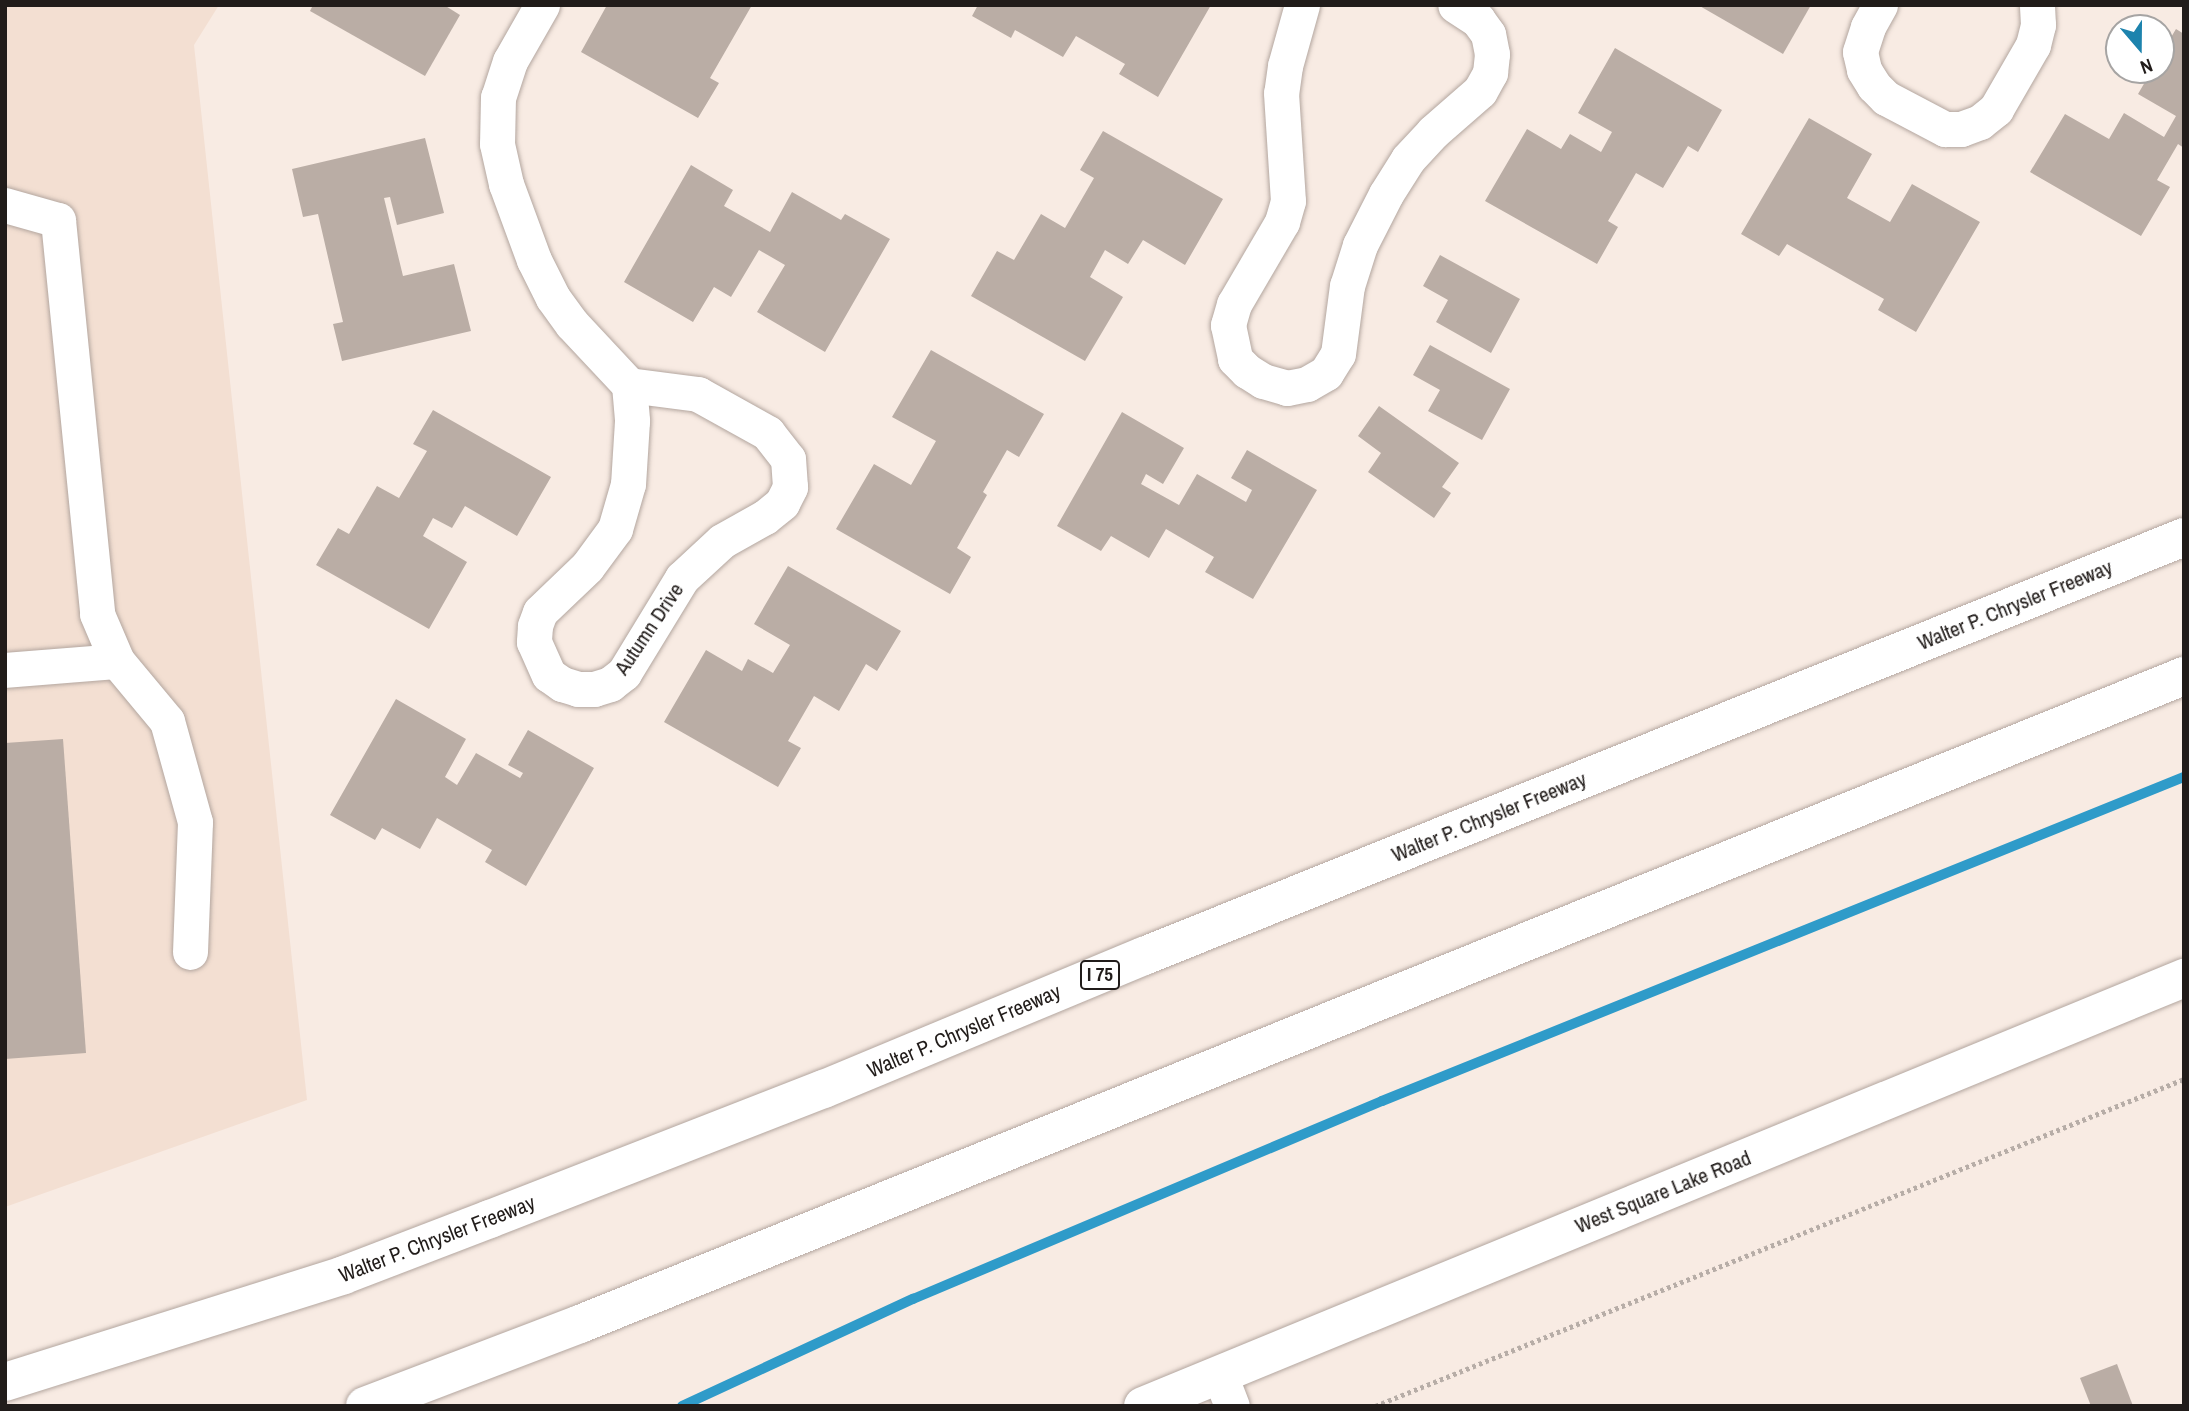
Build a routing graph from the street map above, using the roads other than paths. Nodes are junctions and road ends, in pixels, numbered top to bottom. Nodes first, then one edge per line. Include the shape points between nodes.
1 (542, 5) edge
2 (1302, 5) edge
3 (1455, 5) edge
4 (1880, 5) edge
5 (2036, 5) edge
6 (5, 205) edge
7 (629, 385) junction
8 (2184, 537) edge
9 (117, 661) junction
10 (5, 670) edge
11 (2184, 676) edge
12 (190, 952) dead end
13 (2184, 978) edge
14 (5, 1382) edge
15 (1226, 1390) edge
16 (1150, 1404) edge
17 (365, 1406) edge

1 - 7 street via 510,61 498,97 497,144 506,184 534,260 554,298
2 - 3 street via 1281,93 1287,201 1282,222 1234,304 1228,324 1236,359 1247,372 1287,388 1326,373 1338,354 1347,286 1360,245 1386,194 1408,159 1480,91 1490,73 1488,34 1478,20
4 - 5 street via 1860,51 1864,70 1886,98 1945,129 1980,122 1996,109 2033,45
6 - 9 street via 58,220 97,614
7 - 7 street, Autumn Drive via 631,463 622,511 604,547 540,612 535,626 534,642 549,675 578,689 610,684 624,673 688,572 722,541 782,503 790,487 788,459 768,433 698,394
8 - 14 main road, Walter P. Chrysler Freeway / I 75 via 824,1089 554,1194 344,1275
9 - 10 street
9 - 12 street via 167,721 195,822
11 - 17 main road via 579,1324
13 - 15 main road, West Square Lake Road
15 - 16 main road, West Square Lake Road

